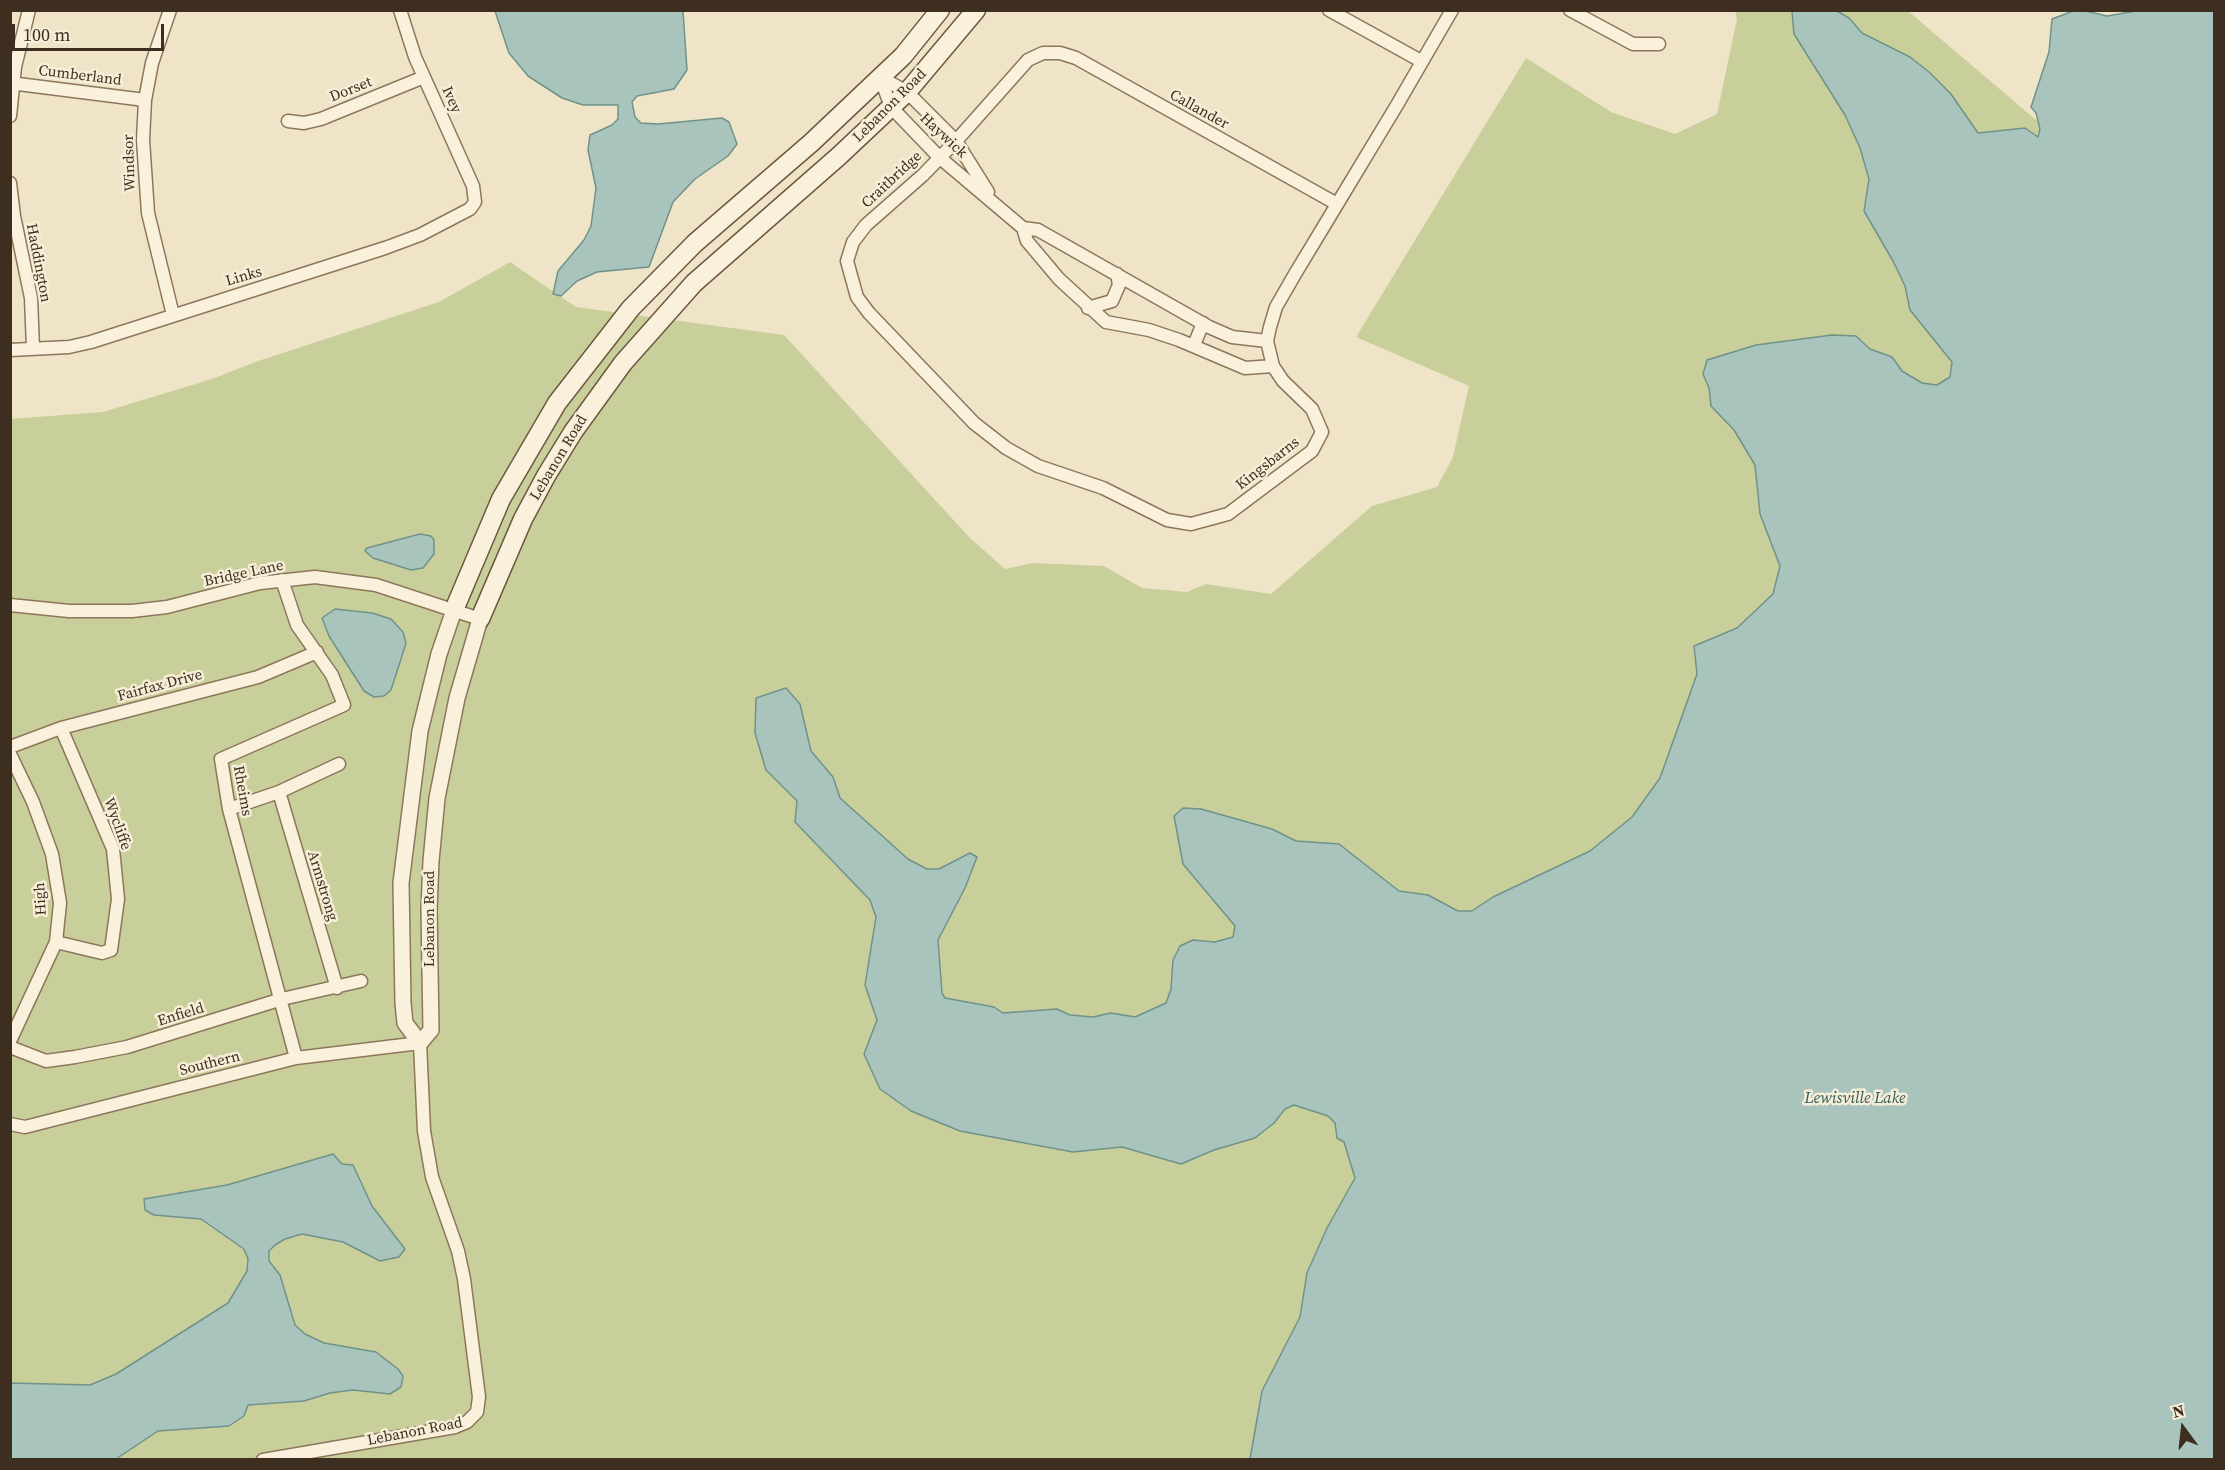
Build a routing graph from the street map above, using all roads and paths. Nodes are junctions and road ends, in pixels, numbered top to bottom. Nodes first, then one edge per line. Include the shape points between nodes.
1 (29, 10) edge
2 (170, 10) edge
3 (400, 10) edge
4 (940, 10) edge
5 (976, 10) edge
6 (1329, 10) edge
7 (1452, 10) edge
8 (1570, 10) edge
9 (1659, 44) dead end
10 (1043, 53) joint
11 (1421, 61) junction
12 (424, 77) junction
13 (880, 77) junction
14 (12, 83) edge
15 (907, 92) junction
16 (145, 100) junction
17 (891, 106) junction
18 (10, 116) edge
19 (288, 121) dead end
20 (936, 122) junction
21 (920, 138) junction
22 (956, 141) junction
23 (939, 157) junction
24 (10, 183) edge
25 (475, 202) joint
26 (1338, 204) junction
27 (997, 205) junction
28 (12, 217) edge
29 (1023, 228) junction
30 (847, 261) joint
31 (1117, 274) junction
32 (1088, 308) junction
33 (173, 315) junction
34 (1203, 323) junction
35 (1267, 341) junction
36 (1194, 345) junction
37 (33, 348) junction
38 (10, 350) edge
39 (1273, 366) junction
40 (282, 580) junction
41 (10, 605) edge
42 (454, 610) junction
43 (480, 619) junction
44 (317, 652) junction
45 (62, 728) junction
46 (10, 747) edge
47 (10, 754) edge
48 (339, 764) dead end
49 (279, 792) junction
50 (229, 809) junction
51 (403, 858) junction
52 (430, 861) junction
53 (56, 942) junction
54 (361, 981) dead end
55 (337, 988) junction
56 (282, 999) junction
57 (10, 1041) edge
58 (420, 1043) junction
59 (10, 1047) edge
60 (296, 1058) junction
61 (10, 1124) edge
62 (262, 1460) edge

1 - 14 street
2 - 16 street, Windsor via 152,63
3 - 12 street, Ivey
4 - 13 main road, Lebanon Road via 903,56
5 - 15 main road, Lebanon Road
6 - 11 street
7 - 11 street, Kingsbarns
8 - 9 street via 1633,44
10 - 22 street, Craitbridge via 1028,60
10 - 26 street, Callander via 1060,52 1076,58
11 - 26 street, Kingsbarns
12 - 19 street, Dorset via 321,119
12 - 25 street, Ivey via 473,186
13 - 15 street, Haywick
13 - 17 street, Haywick
13 - 42 main road, Lebanon Road via 811,143 695,243 631,308 557,403 501,499
14 - 16 street, Cumberland
14 - 18 street
15 - 17 main road, Lebanon Road
15 - 20 street, Haywick
16 - 33 street, Windsor via 146,195
17 - 21 street, Haywick
17 - 43 main road, Lebanon Road via 694,283 623,363 546,476
20 - 21 street
20 - 22 street, Haywick
21 - 23 street, Haywick
22 - 23 street, Craitbridge
22 - 27 street, Haywick
23 - 27 street, Haywick
23 - 30 street, Craitbridge via 866,225 853,242
24 - 28 street, Haddington
25 - 33 street, Links via 463,214 405,241
26 - 35 street, Kingsbarns via 1276,307
27 - 29 street, Haywick
28 - 37 street, Haddington via 31,298
29 - 31 street, Haywick via 1038,230
29 - 32 street, Haywick via 1027,241
30 - 39 street, Kingsbarns via 856,297 974,423 1006,448 1038,465 1103,488 1167,520 1191,524 1228,514 1312,451 1322,432 1312,409 1282,381
31 - 32 street via 1119,285 1112,302
31 - 34 street, Haywick
32 - 36 street, Haywick via 1106,322 1149,330
33 - 37 street, Links via 81,344
34 - 35 street, Haywick via 1232,337
34 - 36 street
35 - 39 street, Kingsbarns
36 - 39 street, Haywick via 1245,368
37 - 38 street, Links
40 - 41 street, Bridge Lane via 167,607 132,611 69,611
40 - 42 street, Bridge Lane via 330,578 376,585
40 - 44 street, Rheims via 297,625
42 - 43 street, Bridge Lane
42 - 51 street, Lebanon Road via 420,730
43 - 52 street, Lebanon Road via 442,766
44 - 45 street, Fairfax Drive via 258,677
44 - 50 street, Rheims via 344,705 222,759
45 - 46 street, Fairfax Drive
45 - 53 street, Wycliffe via 113,849 118,899 111,950 102,953
47 - 53 street, High via 52,854 60,903
48 - 49 street
49 - 50 street
49 - 55 street, Armstrong
50 - 56 street, Rheims
51 - 52 street
51 - 58 street, Lebanon Road via 403,1004 405,1023
52 - 58 street, Lebanon Road via 431,1030
53 - 57 street, High
54 - 55 street, Enfield
55 - 56 street, Enfield
56 - 59 street, Enfield via 128,1047 75,1058 46,1061
56 - 60 street, Rheims
58 - 60 street, Southern
58 - 62 street, Lebanon Road via 425,1139 432,1178 465,1279 479,1397 477,1412 454,1427
60 - 61 street, Southern via 24,1127

